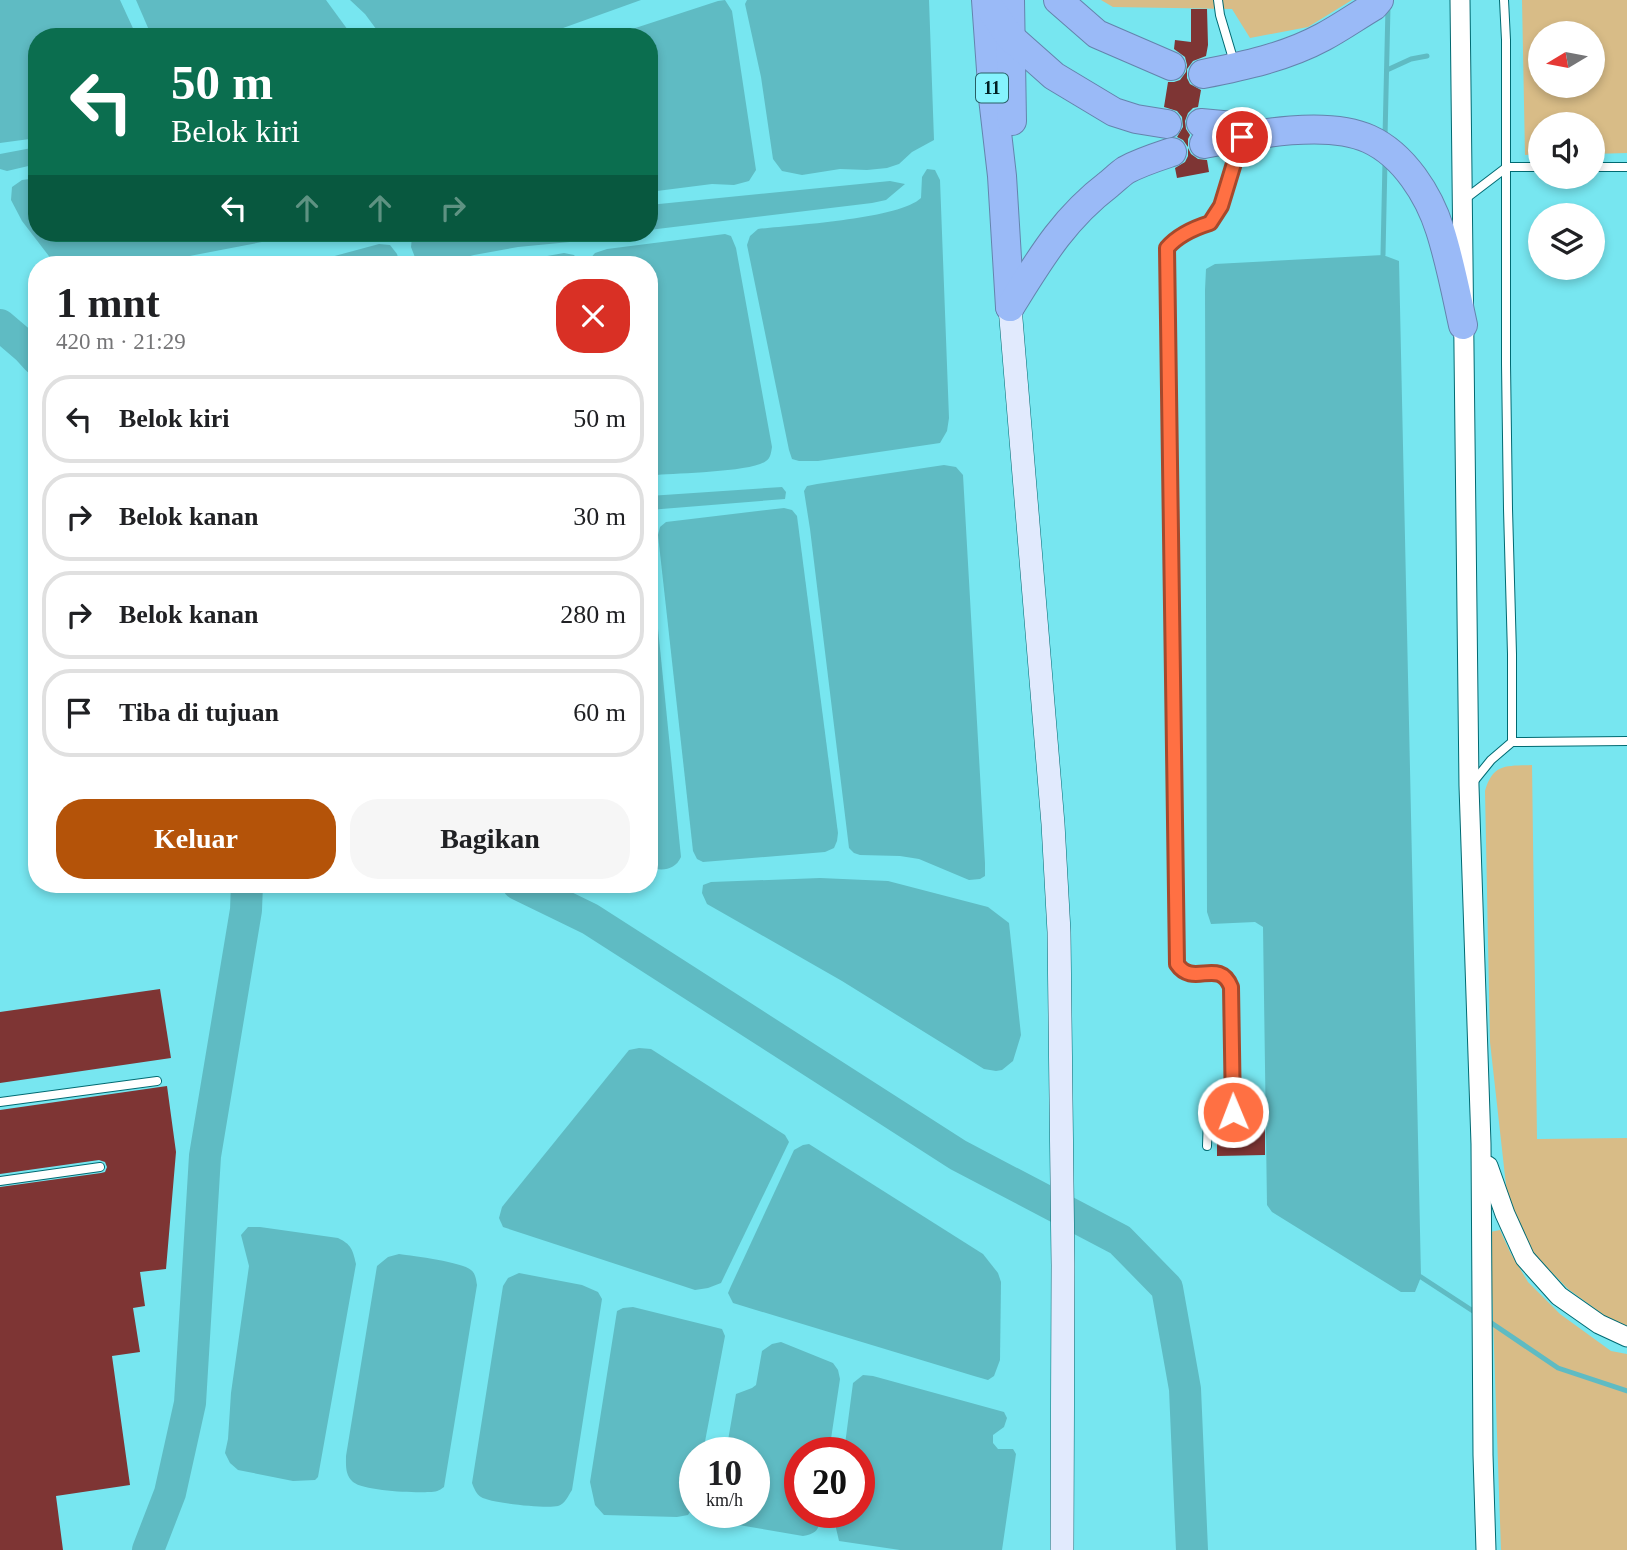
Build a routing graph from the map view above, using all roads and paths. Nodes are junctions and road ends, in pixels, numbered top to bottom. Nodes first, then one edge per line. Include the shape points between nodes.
1 (1058, 0) edge
2 (1218, 0) edge
3 (1461, 0) edge
4 (1504, 0) edge
5 (994, 1) edge
6 (1376, 3) edge
7 (1010, 37) junction
8 (1171, 66) dead end
9 (1236, 68) junction
10 (1203, 74) dead end
11 (1167, 124) dead end
12 (1289, 131) junction
13 (1242, 137) junction
14 (1172, 152) dead end
15 (1507, 167) junction
16 (1528, 167) edge
17 (1605, 167) edge
18 (1627, 167) edge
19 (1002, 176) junction
20 (1462, 201) junction
21 (1010, 307) junction
22 (1463, 325) junction
23 (1627, 741) edge
24 (1512, 742) junction
25 (1469, 786) junction
26 (158, 1081) dead end
27 (0, 1102) edge
28 (1481, 1144) junction
29 (1207, 1146) dead end
30 (100, 1167) dead end
31 (0, 1181) edge
32 (1627, 1337) edge
33 (1062, 1550) edge
34 (1486, 1550) edge

1 - 8 highway via 1097,34
2 - 9 lane
3 - 20 street
4 - 15 lane
5 - 7 highway
5 - 19 highway, 11 via 993,98
6 - 9 highway via 1322,38
7 - 11 highway via 1054,76 1114,112
7 - 19 highway, 11 via 1013,111
9 - 10 highway
12 - 13 highway
12 - 13 highway via 1203,134
12 - 22 highway via 1340,131 1369,139 1401,163 1419,184 1440,229
13 - 29 lane via 1221,206 1210,223 1167,248 1177,964 1190,975 1219,972 1231,987 1233,1112 1212,1113
14 - 21 highway via 1126,171 1070,218
15 - 16 lane
15 - 20 lane
15 - 24 lane
17 - 18 lane
19 - 21 highway, 11
20 - 22 street
21 - 33 main road via 1059,932
22 - 25 street
23 - 24 lane
24 - 25 lane
25 - 28 street
26 - 27 lane
28 - 32 street via 1494,1188 1525,1258 1559,1296
28 - 34 street
30 - 31 lane

